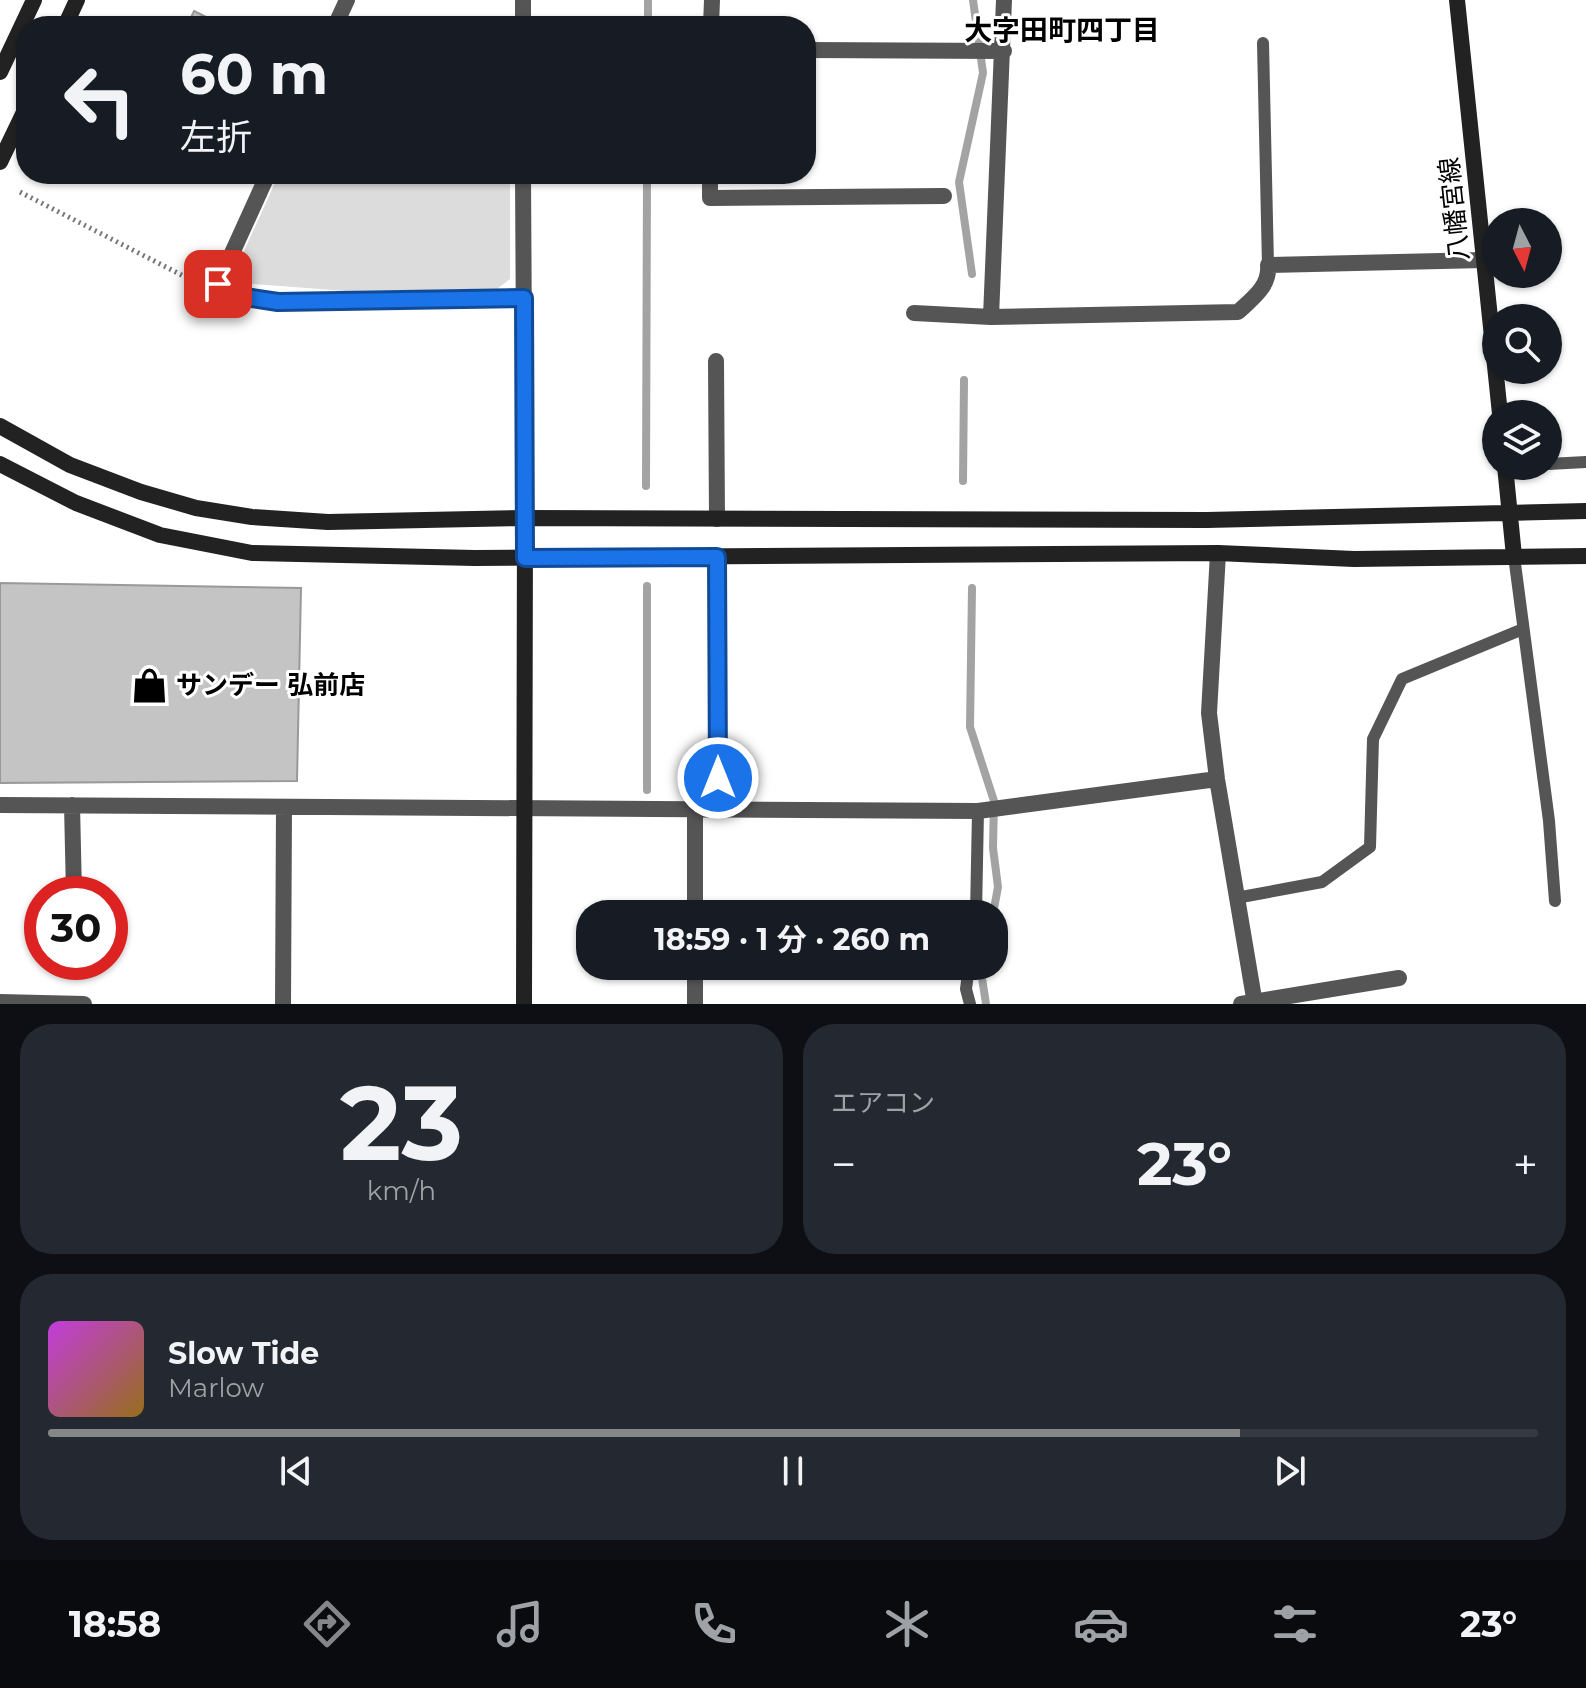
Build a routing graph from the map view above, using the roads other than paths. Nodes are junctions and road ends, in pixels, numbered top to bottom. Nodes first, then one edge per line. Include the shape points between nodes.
1 (1004, 0) edge
2 (1457, 0) edge
3 (16, 38) edge
4 (1263, 43) dead end
5 (816, 50) edge
6 (1004, 51) junction
7 (0, 72) edge
8 (16, 129) edge
9 (0, 162) edge
10 (263, 184) edge
11 (523, 184) edge
12 (710, 184) edge
13 (944, 196) dead end
14 (1482, 241) edge
15 (1482, 260) edge
16 (1268, 265) junction
17 (1487, 288) edge
18 (524, 298) junction
19 (914, 313) dead end
20 (991, 317) junction
21 (716, 361) dead end
22 (1499, 400) edge
23 (0, 426) edge
24 (1586, 462) edge
25 (1562, 463) edge
26 (0, 464) edge
27 (1506, 480) edge
28 (1509, 511) junction
29 (1586, 511) edge
30 (525, 518) junction
31 (717, 519) junction
32 (1218, 553) junction
33 (1514, 556) junction
34 (1586, 556) edge
35 (717, 557) junction
36 (525, 558) junction
37 (1523, 629) junction
38 (1217, 779) junction
39 (0, 805) edge
40 (72, 805) junction
41 (524, 806) junction
42 (284, 807) junction
43 (695, 809) junction
44 (719, 810) junction
45 (978, 811) junction
46 (74, 876) edge
47 (1236, 898) junction
48 (695, 900) edge
49 (976, 900) edge
50 (1555, 901) dead end
51 (1399, 978) dead end
52 (695, 980) edge
53 (967, 980) edge
54 (0, 1002) edge
55 (1250, 1003) edge
56 (84, 1004) edge
57 (283, 1004) edge
58 (524, 1004) edge
59 (695, 1004) edge
60 (970, 1004) edge

1 - 6 street
2 - 14 street, 八幡宮線
3 - 7 street
4 - 16 lane
5 - 6 street
6 - 20 street
8 - 9 street
10 - 18 street via 218,284 238,296 278,302
11 - 18 street
12 - 13 street via 710,198
15 - 16 street
16 - 20 street via 1260,292 1238,312
17 - 22 street, 八幡宮線
18 - 30 street
19 - 20 street
21 - 31 street
23 - 30 street via 70,465 196,508 328,522
24 - 25 lane
26 - 36 street via 76,503 160,535 252,553
27 - 28 street
28 - 29 street
28 - 31 street via 1207,520
28 - 33 street
30 - 31 street
30 - 36 street
32 - 33 street via 1354,559
32 - 35 street
32 - 38 street via 1209,713
33 - 34 street
33 - 37 lane
35 - 36 street
35 - 44 street
36 - 41 street
37 - 47 lane via 1402,679 1373,739 1370,847 1322,882
37 - 50 lane
38 - 45 street
38 - 47 street
39 - 40 street
40 - 42 street
40 - 46 street
41 - 42 street
41 - 43 street
41 - 58 street
42 - 57 street
43 - 44 street
43 - 48 street
44 - 45 street
45 - 49 lane
47 - 55 street
51 - 55 street
52 - 59 street
53 - 60 lane
54 - 56 street

